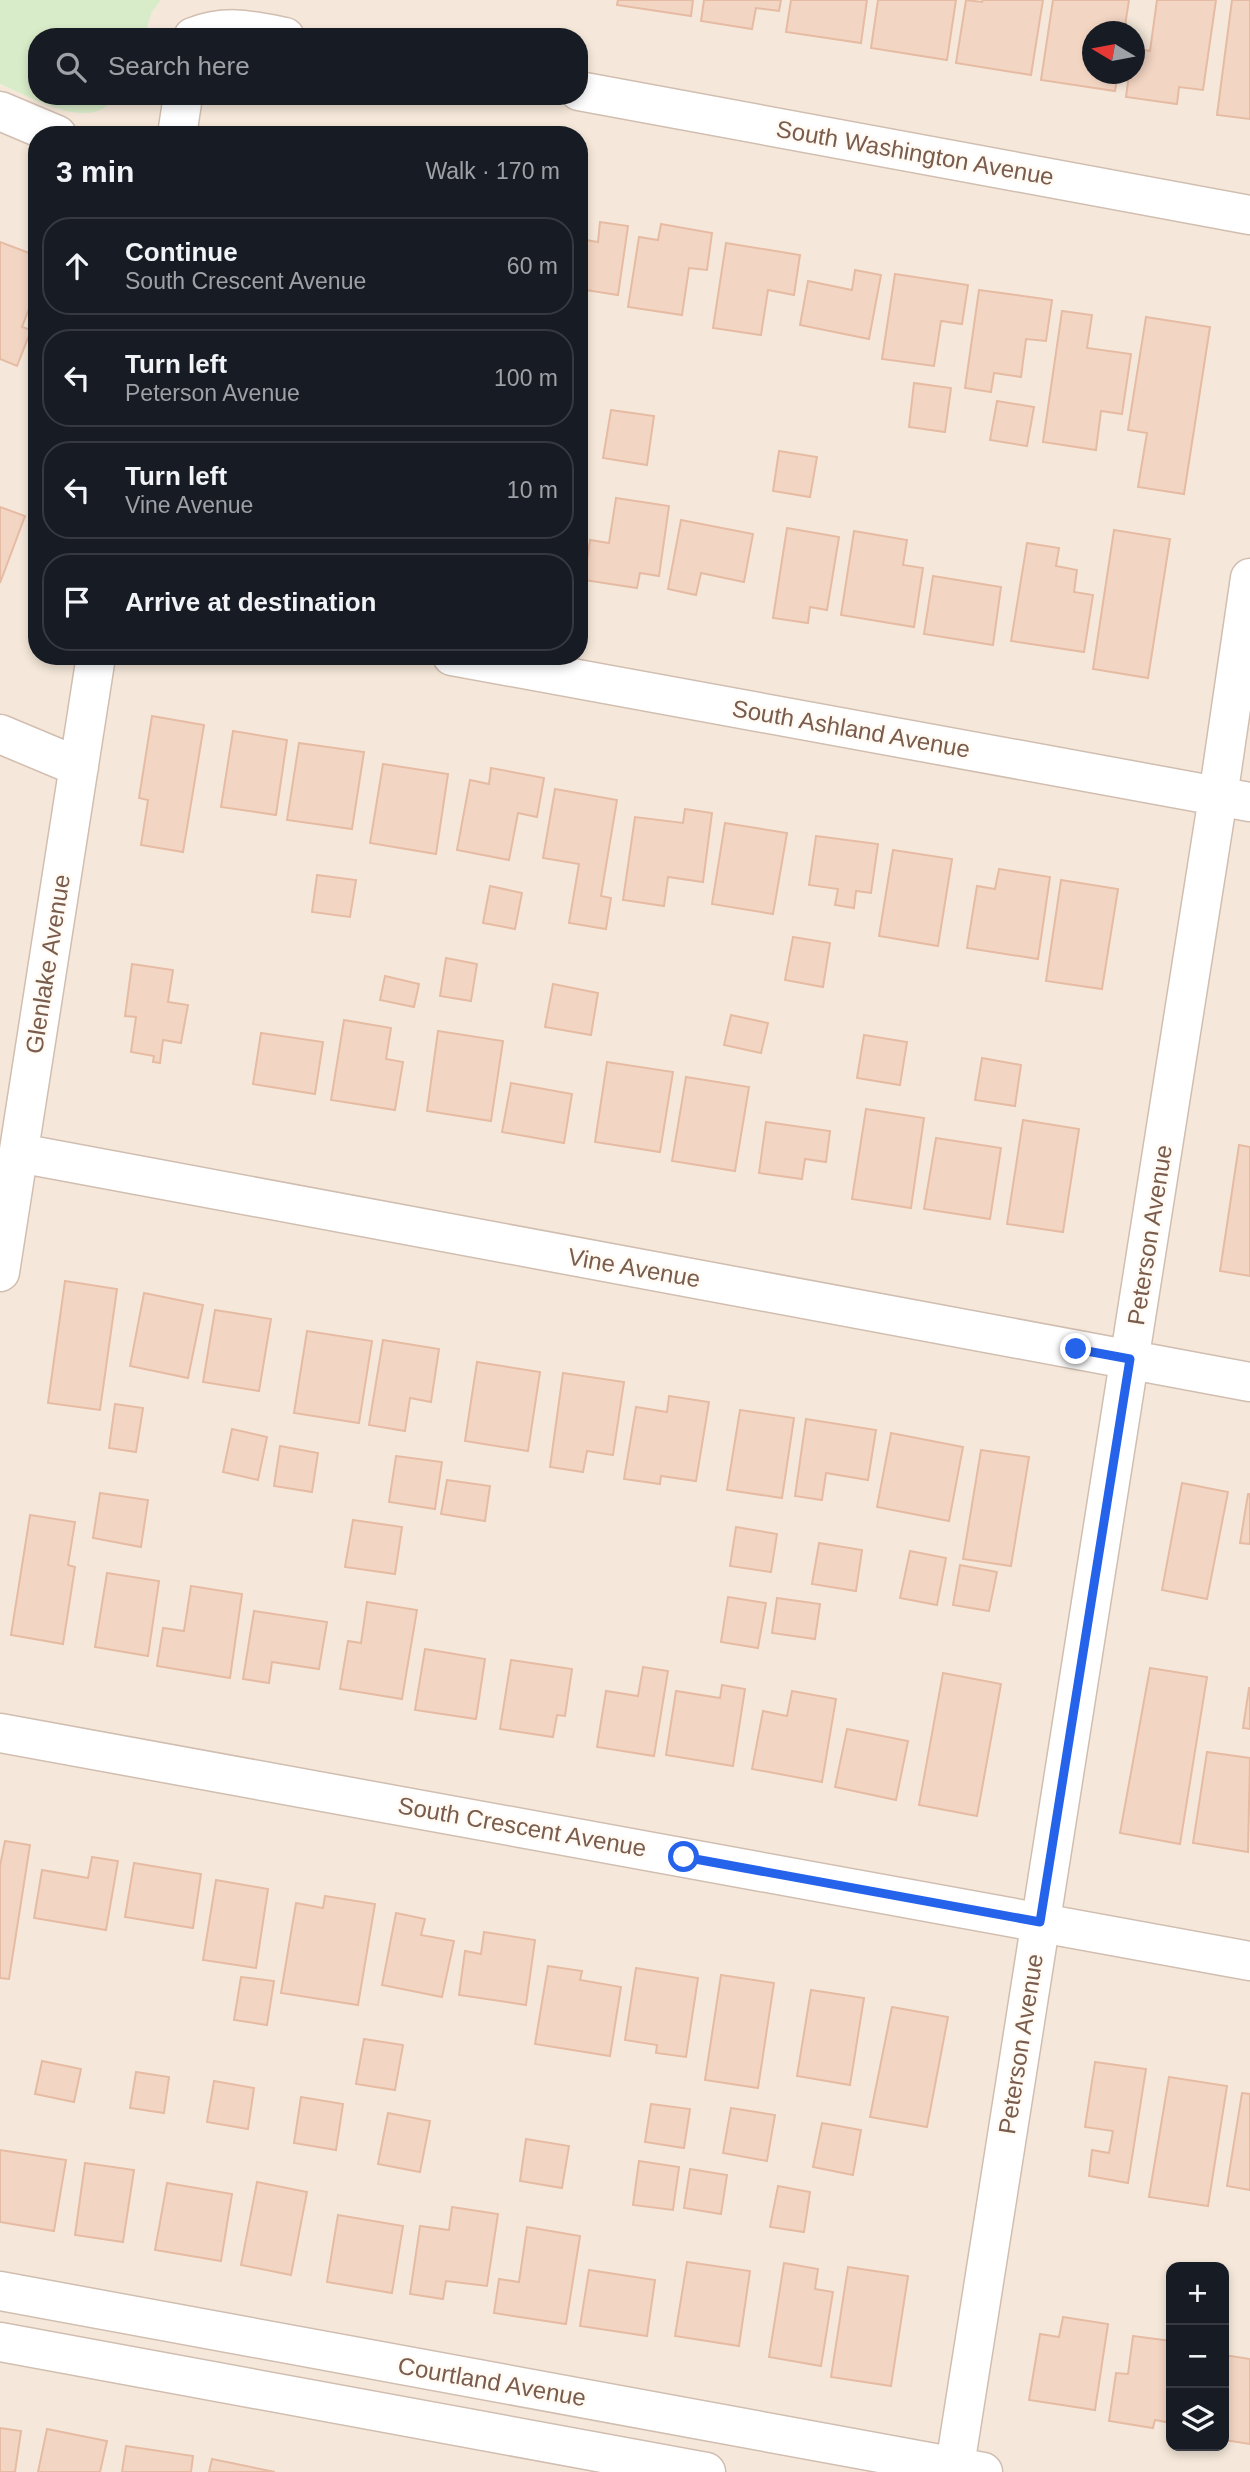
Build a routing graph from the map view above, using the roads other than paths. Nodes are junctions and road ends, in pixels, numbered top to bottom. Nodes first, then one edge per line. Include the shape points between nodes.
1 (588, 93) edge
2 (182, 105) edge
3 (0, 111) edge
4 (36, 126) edge
5 (178, 126) edge
6 (1250, 215) edge
7 (1250, 578) edge
8 (95, 665) edge
9 (501, 665) edge
10 (0, 734) edge
11 (79, 767) junction
12 (1234, 799) edge
13 (19, 1153) junction
14 (0, 1272) edge
15 (1130, 1359) junction
16 (1250, 1382) edge
17 (0, 1733) edge
18 (1040, 1922) junction
19 (1250, 1961) edge
20 (0, 2291) edge
21 (0, 2342) edge
22 (964, 2470) edge
23 (706, 2472) edge

1 - 6 street, South Washington Avenue
2 - 5 street
3 - 4 street
7 - 12 street, Peterson Avenue
8 - 11 street, Glenlake Avenue
9 - 12 street, South Ashland Avenue
10 - 11 street
11 - 13 street, Glenlake Avenue
12 - 15 street, Peterson Avenue
13 - 14 street, Glenlake Avenue
13 - 15 street, Vine Avenue
15 - 16 street, Vine Avenue
15 - 18 street, Peterson Avenue
17 - 18 street, South Crescent Avenue
18 - 19 street, South Crescent Avenue
18 - 22 street, Peterson Avenue
20 - 22 street, Courtland Avenue
21 - 23 street, Courtland Avenue

